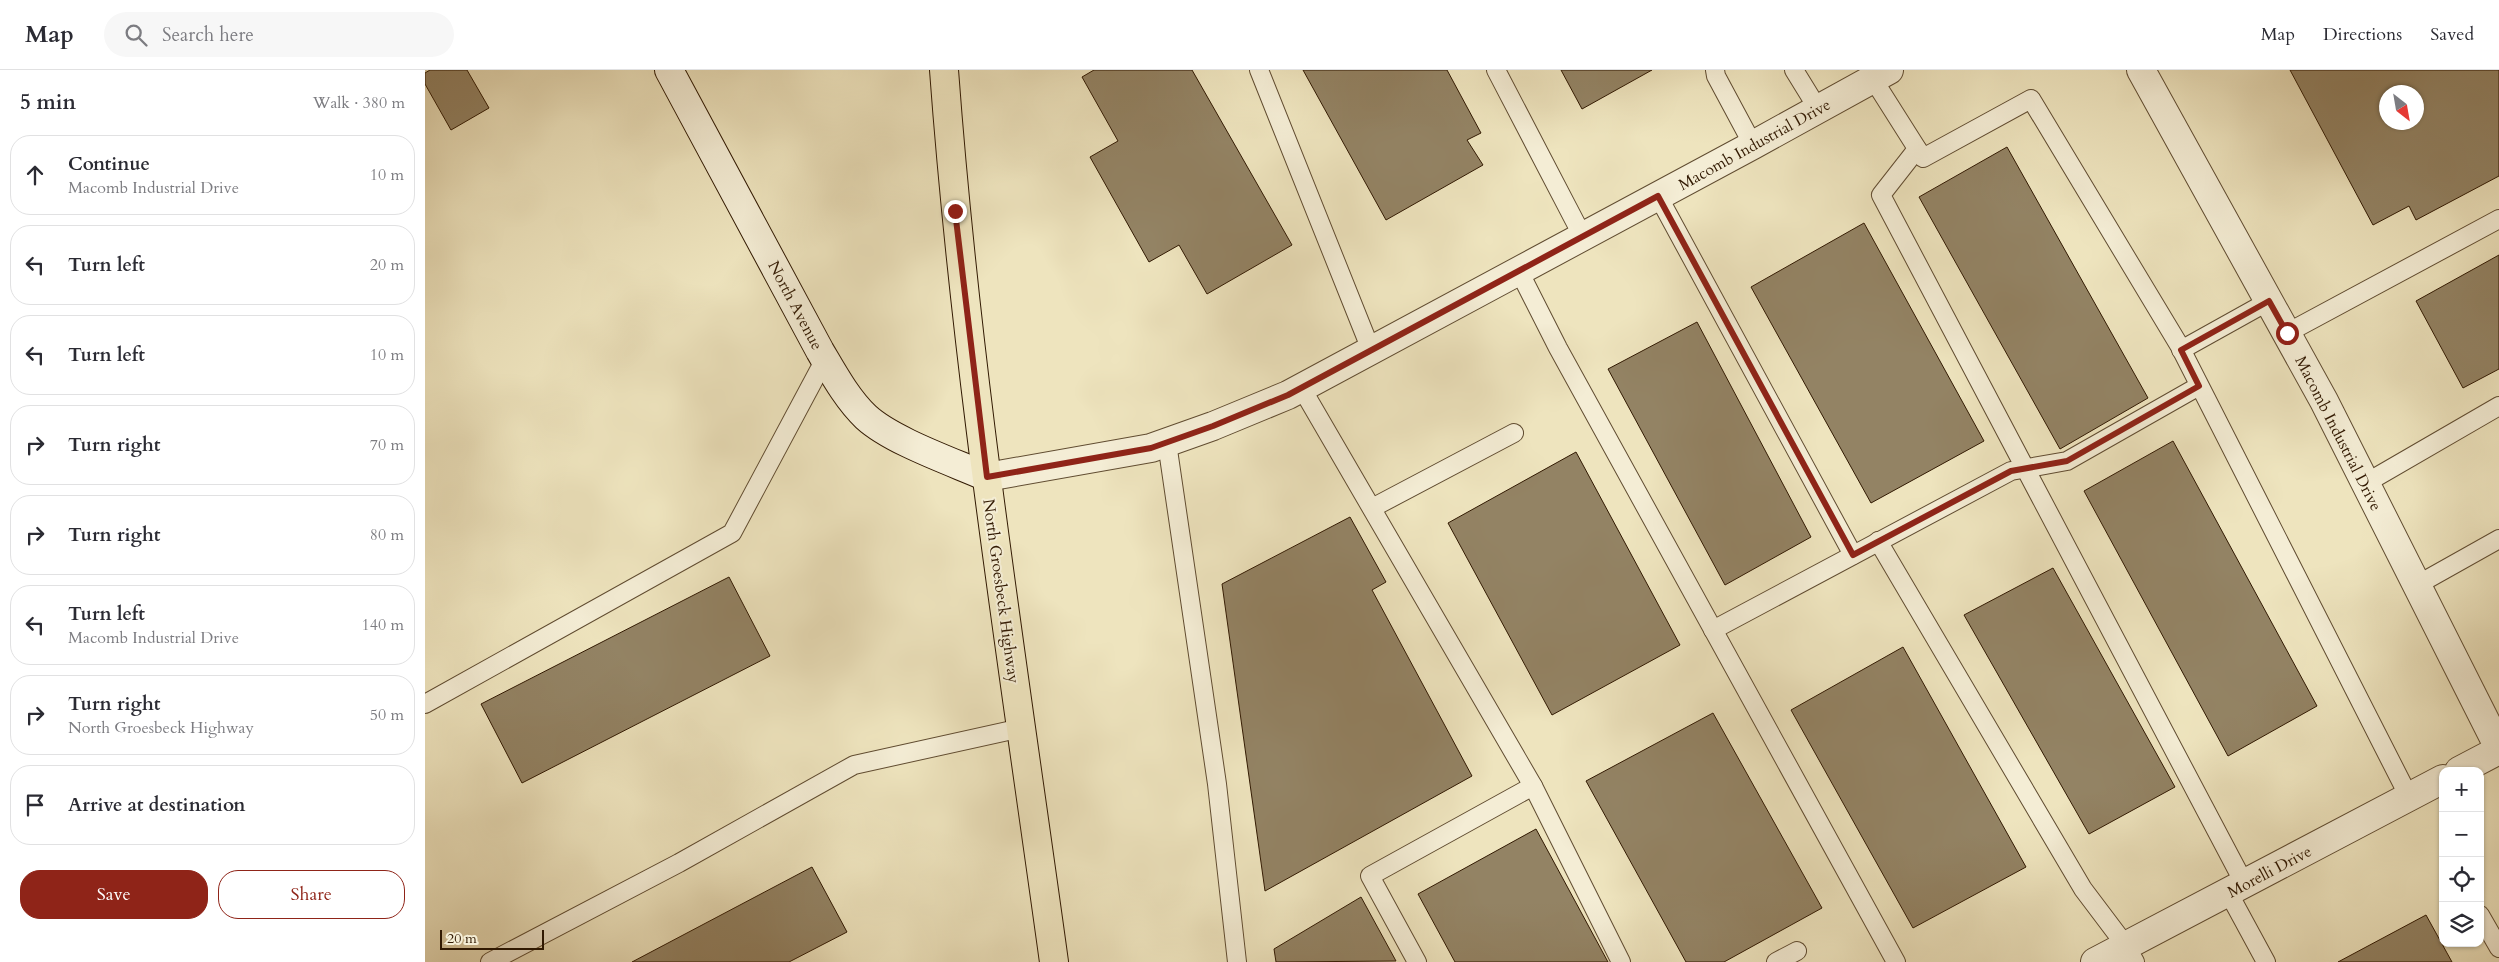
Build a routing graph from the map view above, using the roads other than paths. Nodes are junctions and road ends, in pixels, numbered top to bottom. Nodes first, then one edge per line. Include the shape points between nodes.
1 (669, 70) edge
2 (944, 70) edge
3 (1259, 70) edge
4 (1496, 70) edge
5 (1715, 70) edge
6 (1794, 70) edge
7 (2141, 70) edge
8 (1881, 74) edge
9 (1818, 109) junction
10 (1753, 145) junction
11 (1917, 149) junction
12 (1658, 196) junction
13 (2499, 219) edge
14 (1583, 237) junction
15 (1519, 271) junction
16 (2269, 301) junction
17 (2287, 333) junction
18 (1371, 350) junction
19 (2181, 350) junction
20 (825, 359) junction
21 (2199, 386) junction
22 (1301, 387) junction
23 (2499, 406) edge
24 (1514, 433) dead end
25 (1167, 443) junction
26 (2024, 469) junction
27 (987, 477) junction
28 (2365, 483) junction
29 (1371, 508) junction
30 (2499, 539) edge
31 (1878, 541) junction
32 (1853, 555) junction
33 (2417, 585) junction
34 (1713, 630) junction
35 (425, 704) edge
36 (1021, 728) junction
37 (2499, 749) edge
38 (2466, 767) edge
39 (2439, 782) edge
40 (1533, 786) junction
41 (2409, 797) junction
42 (2236, 888) junction
43 (2484, 922) edge
44 (2499, 948) edge
45 (1797, 951) dead end
46 (2130, 954) edge
47 (490, 962) edge
48 (1054, 962) edge
49 (1237, 962) edge
50 (1417, 962) edge
51 (1621, 962) edge
52 (1776, 962) edge
53 (1896, 962) edge
54 (2095, 962) edge
55 (2266, 962) edge

1 - 20 street, North Avenue
2 - 27 main road, North Groesbeck Highway via 955,211
3 - 18 lane
4 - 14 lane
5 - 10 lane
6 - 9 lane
7 - 16 street, Macomb Industrial Drive
8 - 9 street, Macomb Industrial Drive
8 - 11 lane
9 - 10 street, Macomb Industrial Drive
10 - 12 street, Macomb Industrial Drive
11 - 19 lane via 1923,158 2031,99
11 - 26 lane via 1881,195
12 - 14 street, Macomb Industrial Drive
12 - 32 lane
13 - 17 lane
14 - 15 street, Macomb Industrial Drive
15 - 18 street, Macomb Industrial Drive
15 - 34 lane
16 - 17 street, Macomb Industrial Drive
16 - 19 lane
17 - 28 street, Macomb Industrial Drive
18 - 22 street, Macomb Industrial Drive
19 - 21 lane
20 - 27 street, North Avenue via 866,417 889,433
20 - 35 lane via 732,532
21 - 26 lane via 2067,461
21 - 41 lane
22 - 25 street, Macomb Industrial Drive
22 - 29 lane
23 - 28 lane
24 - 29 lane
25 - 27 street, Macomb Industrial Drive via 1096,460
25 - 49 lane via 1217,784
26 - 31 lane via 2011,471
26 - 42 lane
27 - 36 main road, North Groesbeck Highway
28 - 33 street, Macomb Industrial Drive
29 - 40 lane
30 - 33 lane
31 - 32 lane
31 - 46 lane via 2078,880
32 - 34 lane
33 - 37 street, Macomb Industrial Drive
34 - 53 lane
36 - 47 lane via 854,765 679,863
36 - 48 main road, North Groesbeck Highway
37 - 38 street
39 - 41 street, Morelli Drive
40 - 50 lane via 1370,876
40 - 51 lane
41 - 42 street, Morelli Drive
42 - 46 street, Morelli Drive
42 - 55 lane
43 - 44 lane
45 - 52 lane
46 - 54 street, Morelli Drive

